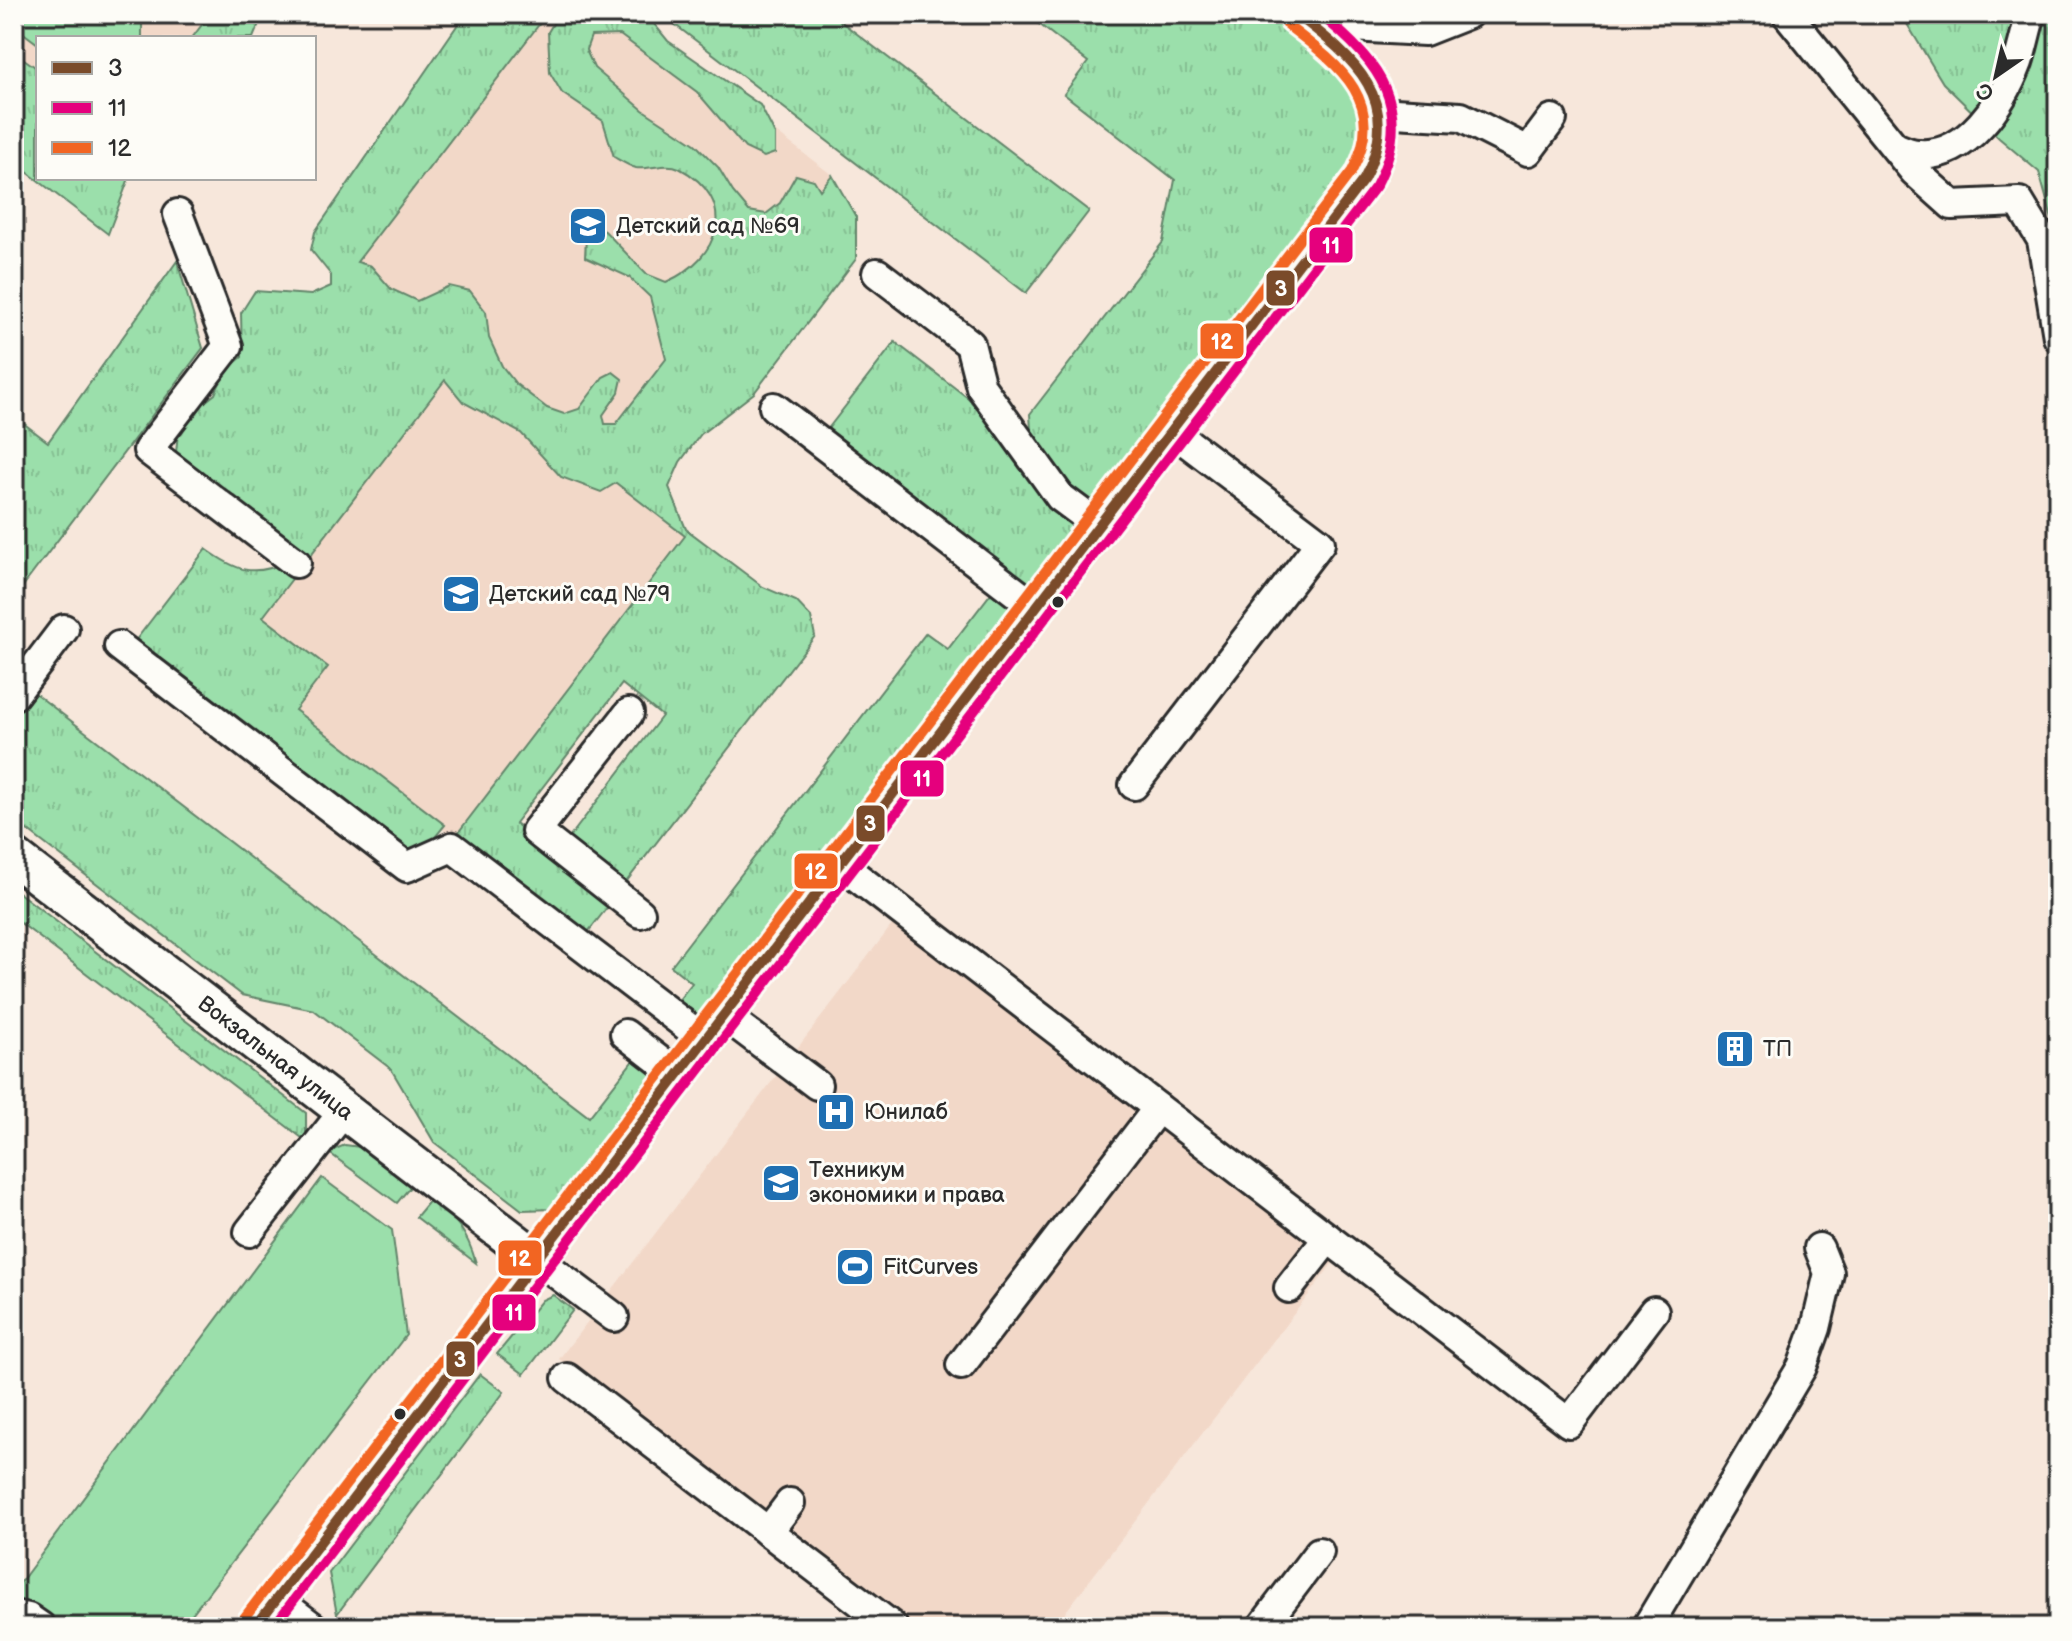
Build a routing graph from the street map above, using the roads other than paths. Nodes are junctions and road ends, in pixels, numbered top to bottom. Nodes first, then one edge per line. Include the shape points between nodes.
1 (1296, 14) edge
2 (1314, 14) edge
3 (1468, 14) edge
4 (1787, 14) edge
5 (2031, 14) edge
6 (1380, 21) edge
7 (1378, 112) junction
8 (1552, 119) dead end
9 (1895, 147) junction
10 (178, 214) dead end
11 (877, 273) dead end
12 (2058, 337) edge
13 (774, 407) dead end
14 (1172, 431) junction
15 (1099, 526) junction
16 (296, 563) dead end
17 (1036, 608) junction
18 (64, 629) dead end
19 (119, 646) dead end
20 (14, 695) edge
21 (629, 713) dead end
22 (1134, 785) dead end
23 (14, 857) edge
24 (840, 864) junction
25 (640, 913) dead end
26 (724, 1015) junction
27 (625, 1034) dead end
28 (705, 1040) junction
29 (678, 1075) junction
30 (817, 1085) dead end
31 (1158, 1108) junction
32 (344, 1111) junction
33 (249, 1232) dead end
34 (1328, 1238) junction
35 (1819, 1248) dead end
36 (537, 1259) junction
37 (1289, 1288) dead end
38 (1654, 1311) dead end
39 (614, 1317) dead end
40 (961, 1365) dead end
41 (567, 1378) dead end
42 (790, 1503) dead end
43 (768, 1532) junction
44 (1319, 1552) dead end
45 (266, 1613) edge
46 (14, 1615) edge
47 (41, 1627) edge
48 (313, 1627) edge
49 (893, 1627) edge
50 (1262, 1627) edge
51 (1647, 1627) edge

1 - 7 street via 1352,58 1373,91
2 - 6 street via 1351,27
3 - 6 street via 1425,31
4 - 9 street
5 - 9 street via 2017,64 1973,134 1947,151 1919,154
7 - 8 street via 1461,117 1528,151
7 - 14 street via 1378,146 1364,179
9 - 12 street via 1952,205 2019,202 2042,240
10 - 16 street via 228,346 148,450
11 - 15 street via 970,344 981,387 1060,497
13 - 17 street
14 - 15 street
14 - 22 street via 1320,543
15 - 17 street
17 - 24 street
18 - 20 street
19 - 28 street via 407,867 452,847
21 - 25 street via 536,831
23 - 32 main road, Вокзальная улица
24 - 26 street
24 - 31 street
26 - 28 street
26 - 30 street
27 - 29 street
28 - 29 street
29 - 36 street
31 - 34 street
31 - 40 street
32 - 33 street
32 - 36 main road, Вокзальная улица
34 - 37 street
34 - 38 street via 1569,1423
35 - 51 street via 1829,1273 1802,1367
36 - 39 street
36 - 45 main road
41 - 43 street
42 - 43 street
43 - 49 street
44 - 50 street
45 - 48 street
46 - 47 street

